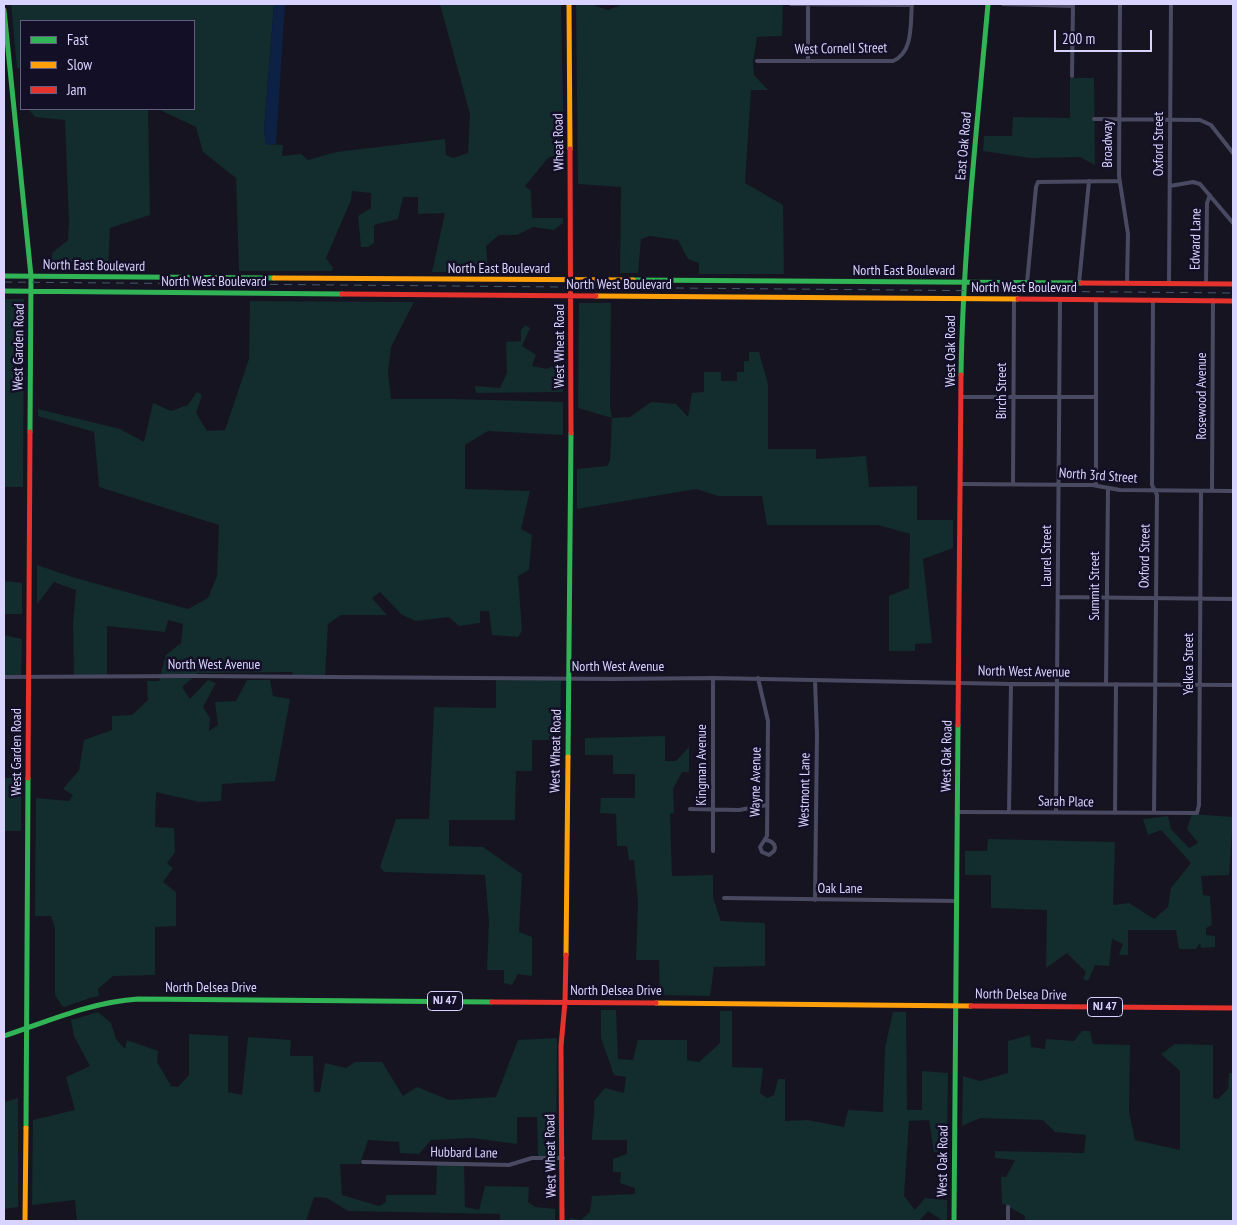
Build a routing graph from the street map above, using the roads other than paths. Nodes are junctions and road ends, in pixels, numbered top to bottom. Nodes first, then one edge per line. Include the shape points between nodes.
1 (569, 4) edge
2 (791, 4) edge
3 (808, 4) edge
4 (912, 4) edge
5 (988, 4) edge
6 (1003, 4) edge
7 (1120, 4) edge
8 (1171, 4) edge
9 (1027, 5) edge
10 (1072, 5) edge
11 (4, 10) edge
12 (757, 61) dead end
13 (808, 61) junction
14 (1072, 76) dead end
15 (1094, 119) dead end
16 (1120, 119) junction
17 (1170, 119) junction
18 (1233, 153) edge
19 (1089, 181) junction
20 (1120, 182) junction
21 (1170, 186) junction
22 (1210, 194) junction
23 (1233, 223) edge
24 (4, 276) edge
25 (31, 276) junction
26 (572, 280) junction
27 (964, 283) junction
28 (1027, 283) junction
29 (1079, 283) junction
30 (1127, 283) junction
31 (1169, 284) junction
32 (1206, 284) junction
33 (1233, 284) edge
34 (963, 290) joint
35 (4, 291) edge
36 (31, 292) junction
37 (572, 296) junction
38 (963, 298) junction
39 (1014, 299) junction
40 (1060, 299) junction
41 (1096, 300) junction
42 (1153, 300) junction
43 (1213, 300) junction
44 (1233, 301) edge
45 (962, 397) junction
46 (1014, 397) junction
47 (1059, 397) junction
48 (1096, 397) junction
49 (961, 484) junction
50 (1013, 484) junction
51 (1059, 484) junction
52 (1096, 485) junction
53 (1108, 488) junction
54 (1155, 491) junction
55 (1201, 491) junction
56 (1212, 491) junction
57 (1233, 491) edge
58 (1058, 597) junction
59 (1107, 598) junction
60 (1156, 598) junction
61 (1200, 599) junction
62 (1233, 599) edge
63 (4, 677) edge
64 (28, 677) junction
65 (713, 678) junction
66 (758, 678) junction
67 (568, 679) junction
68 (815, 680) junction
69 (959, 683) junction
70 (1011, 684) junction
71 (1058, 684) junction
72 (1106, 684) junction
73 (1116, 684) junction
74 (1155, 685) junction
75 (1200, 685) junction
76 (1233, 685) edge
77 (767, 805) junction
78 (690, 809) dead end
79 (714, 809) junction
80 (958, 812) junction
81 (1009, 812) junction
82 (1056, 812) junction
83 (1115, 813) junction
84 (1154, 814) junction
85 (1174, 814) joint
86 (766, 840) dead end
87 (713, 851) dead end
88 (724, 898) dead end
89 (815, 900) junction
90 (957, 901) junction
91 (565, 1002) junction
92 (956, 1005) junction
93 (1233, 1008) edge
94 (26, 1029) junction
95 (4, 1036) edge
96 (563, 1158) junction
97 (363, 1162) dead end
98 (1008, 1208) dead end
99 (25, 1221) edge
100 (562, 1221) edge
101 (954, 1221) edge
102 (1008, 1221) edge

1 - 26 main road, Wheat Road
2 - 3 street
3 - 4 street
3 - 13 street
4 - 13 street, West Cornell Street via 908,43 901,57 889,61
5 - 27 main road, East Oak Road
6 - 9 street
7 - 16 street, Broadway
8 - 17 street, Oxford Street
9 - 10 street
10 - 14 street
11 - 25 main road, West Garden Road
12 - 13 street, West Cornell Street
15 - 16 street
16 - 17 street
16 - 20 street, Broadway
17 - 18 street via 1206,122
17 - 21 street, Oxford Street
19 - 20 street
19 - 28 street via 1041,181 1037,184
19 - 29 street
20 - 30 street, Broadway via 1128,234
21 - 22 street via 1195,182
21 - 31 street, Oxford Street
22 - 23 street
22 - 32 street, Edward Lane via 1207,204
24 - 25 main road, North East Boulevard
25 - 26 main road, North East Boulevard
25 - 36 main road, West Garden Road
26 - 27 main road, North East Boulevard
26 - 37 main road, West Wheat Road
27 - 28 main road, North East Boulevard
27 - 34 main road, East Oak Road
28 - 29 main road, North East Boulevard
29 - 30 main road, North East Boulevard
30 - 31 main road, North East Boulevard
31 - 32 main road, North East Boulevard
32 - 33 main road, North East Boulevard
34 - 38 main road, West Oak Road
35 - 36 main road, North West Boulevard
36 - 37 main road, North West Boulevard
36 - 64 main road, West Garden Road
37 - 38 main road, North West Boulevard
37 - 67 main road, West Wheat Road
38 - 39 main road, North West Boulevard
38 - 45 main road, West Oak Road
39 - 40 main road, North West Boulevard
39 - 46 street, Birch Street
40 - 41 main road, North West Boulevard
40 - 47 street, Laurel Street
41 - 42 main road, North West Boulevard
41 - 48 street
42 - 43 main road, North West Boulevard
42 - 54 street, Oxford Street via 1152,486
43 - 44 main road, North West Boulevard
43 - 56 street, Rosewood Avenue
45 - 46 street
45 - 49 main road, West Oak Road
46 - 47 street
46 - 50 street, Birch Street
47 - 48 street
47 - 51 street, Laurel Street
48 - 52 street
49 - 50 street, North 3rd Street
49 - 69 main road, West Oak Road
50 - 51 street, North 3rd Street
51 - 52 street, North 3rd Street
51 - 58 street, Laurel Street
52 - 53 street, North 3rd Street
53 - 54 street, North 3rd Street
53 - 59 street, Summit Street
54 - 55 street, North 3rd Street
54 - 60 street, Oxford Street
55 - 56 street, North 3rd Street
55 - 61 street, Yelkca Street
56 - 57 street, North 3rd Street
58 - 59 street
58 - 71 street, Laurel Street
59 - 60 street
59 - 72 street, Summit Street
60 - 61 street
60 - 74 street, Oxford Street
61 - 62 street
61 - 75 street, Yelkca Street
63 - 64 street, North West Avenue
64 - 67 street, North West Avenue
64 - 94 main road, West Garden Road
65 - 66 street, North West Avenue
65 - 67 street, North West Avenue
65 - 79 street, Kingman Avenue
66 - 68 street, North West Avenue
66 - 77 street, Wayne Avenue via 768,721
67 - 91 main road, West Wheat Road
68 - 69 street, North West Avenue
68 - 89 street, Westmont Lane
69 - 70 street, North West Avenue
69 - 80 main road, West Oak Road
70 - 71 street, North West Avenue
70 - 81 street
71 - 72 street, North West Avenue
71 - 82 street, Laurel Street
72 - 73 street, North West Avenue
73 - 74 street, North West Avenue
73 - 83 street
74 - 75 street, North West Avenue
74 - 84 street, Oxford Street
75 - 76 street, North West Avenue
75 - 85 street, Yelkca Street via 1199,809 1193,814
77 - 79 street via 739,810
77 - 86 street, Wayne Avenue via 767,836 760,847 769,855 775,847 774,843
78 - 79 street
79 - 87 street, Kingman Avenue
80 - 81 street, Sarah Place
80 - 90 main road, West Oak Road
81 - 82 street, Sarah Place
82 - 83 street, Sarah Place
83 - 84 street, Sarah Place
84 - 85 street, Sarah Place
88 - 89 street, Oak Lane
89 - 90 street, Oak Lane
90 - 92 main road, West Oak Road
91 - 92 main road, North Delsea Drive / NJ 47
91 - 94 main road, North Delsea Drive / NJ 47 via 122,1000 84,1007
91 - 96 main road, West Wheat Road via 561,1046
92 - 93 main road, North Delsea Drive / NJ 47
92 - 101 main road, West Oak Road
94 - 95 main road, North Delsea Drive / NJ 47
94 - 99 main road, West Garden Road
96 - 97 street, Hubbard Lane via 532,1158 509,1165
96 - 100 main road, West Wheat Road
98 - 102 street

